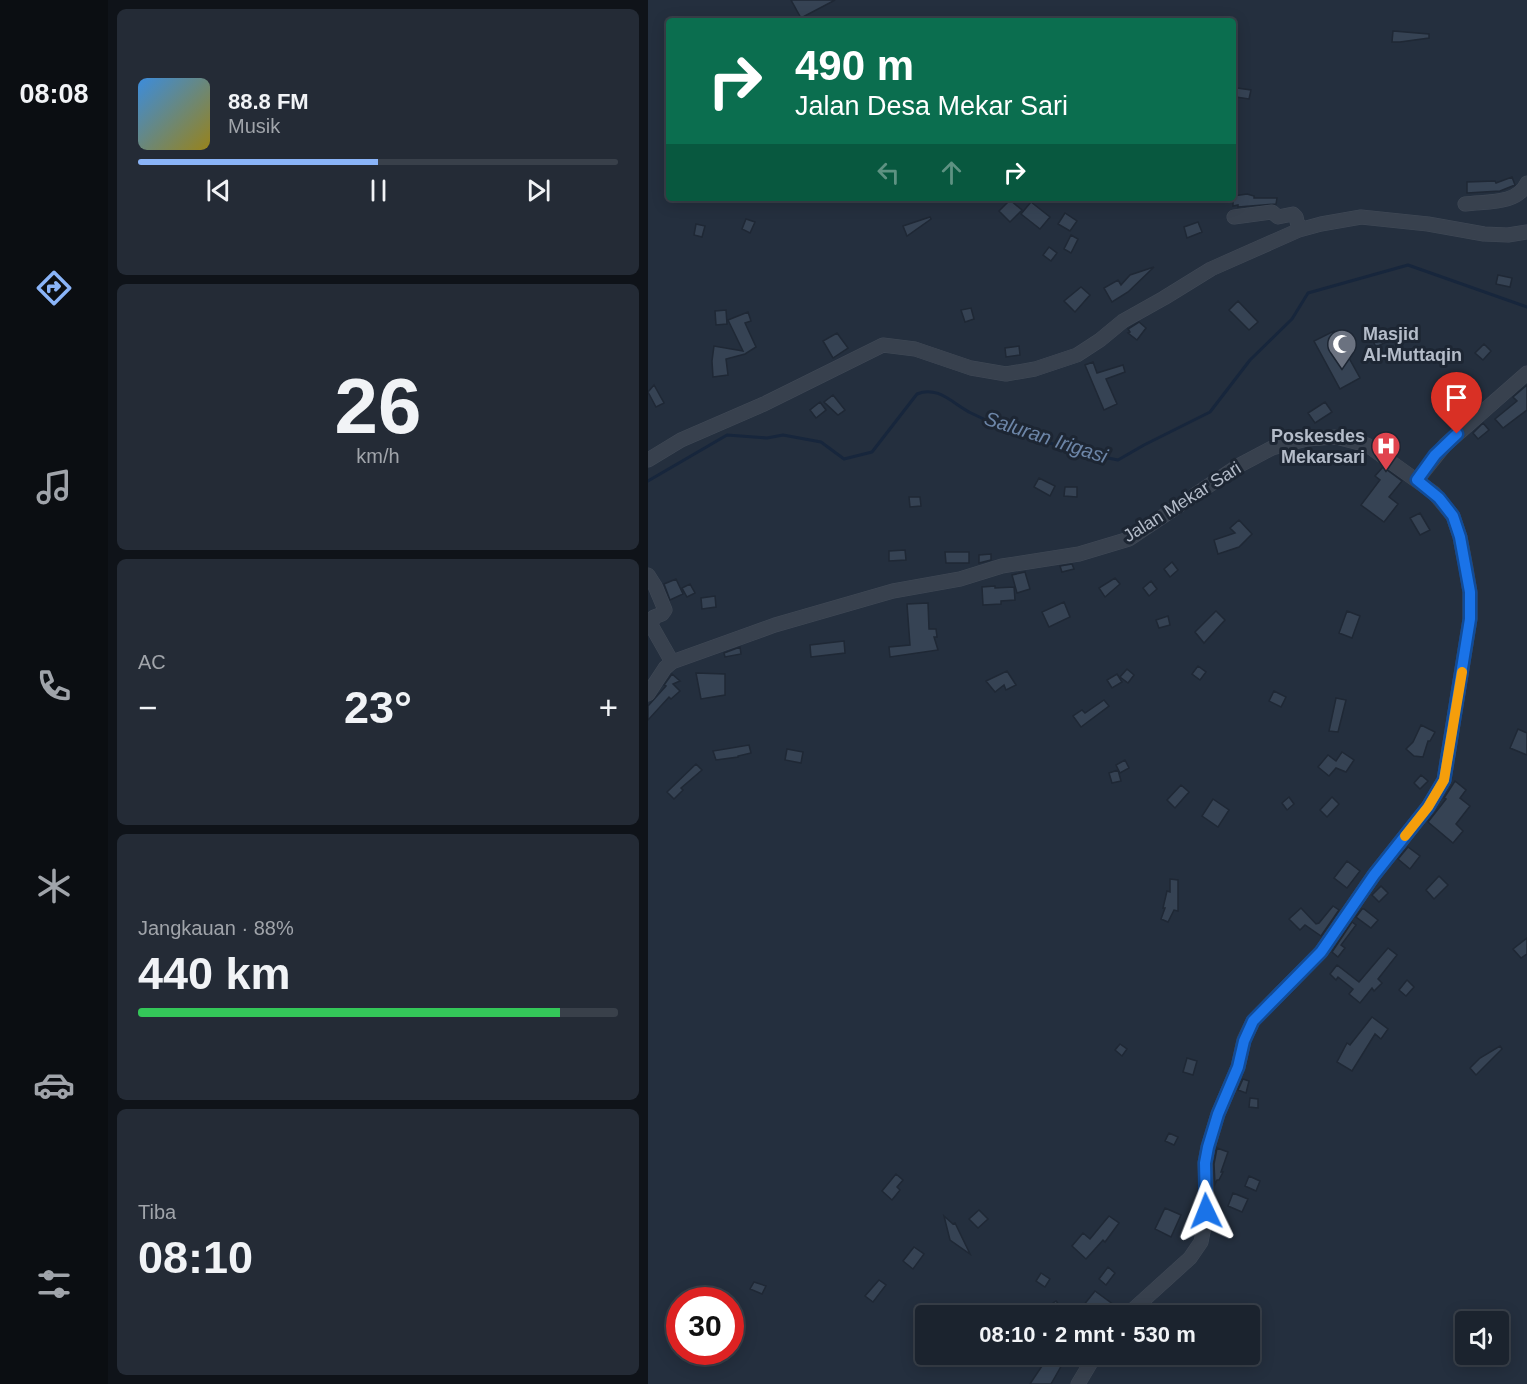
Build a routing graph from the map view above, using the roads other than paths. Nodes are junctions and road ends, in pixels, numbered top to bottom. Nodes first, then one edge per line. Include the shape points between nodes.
1 (1527, 183) edge
2 (1465, 204) dead end
3 (1234, 218) dead end
4 (1299, 230) junction
5 (1527, 232) edge
6 (1527, 373) edge
7 (648, 460) edge
8 (1417, 480) junction
9 (648, 575) edge
10 (672, 662) junction
11 (648, 694) edge
12 (1138, 1305) edge
13 (1089, 1365) edge
14 (1078, 1384) edge

1 - 2 street via 1511,199
3 - 4 street via 1272,212 1281,217 1293,214
4 - 5 street via 1361,217 1484,234
4 - 7 street via 1211,269 1123,321 1077,355 1006,374 971,368 915,349 883,345 681,440
6 - 8 street via 1445,444
8 - 10 street, Jalan Mekar Sari via 1367,445 1336,438 1307,439 1272,448 1238,466 1129,539 1079,554 1002,566 960,579 893,591 776,625
8 - 12 street, Jalan Mekar Sari via 1453,516 1470,592 1470,619 1444,780 1321,952 1253,1021 1208,1147 1201,1242 1190,1258
9 - 10 street via 665,607 651,625
10 - 11 street
13 - 14 street

